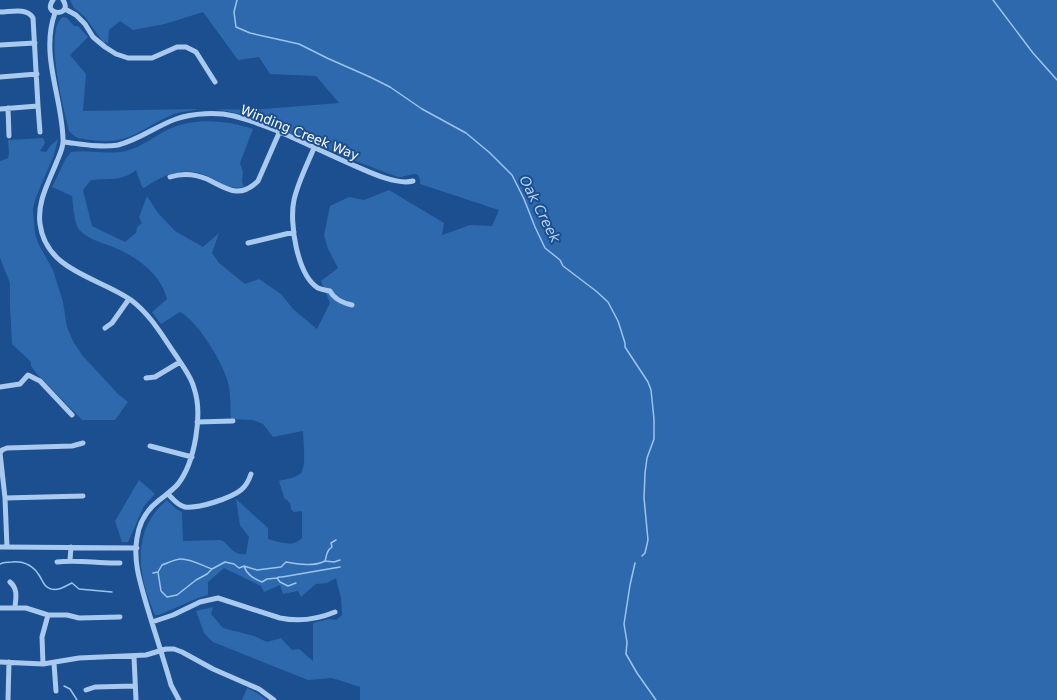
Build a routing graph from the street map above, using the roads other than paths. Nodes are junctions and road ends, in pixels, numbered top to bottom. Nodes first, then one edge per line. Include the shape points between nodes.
1 (63, 0) edge
2 (50, 1) edge
3 (64, 8) junction
4 (0, 12) edge
5 (55, 13) junction
6 (35, 43) junction
7 (0, 45) edge
8 (37, 74) junction
9 (0, 77) edge
10 (214, 82) dead end
11 (38, 106) junction
12 (8, 108) junction
13 (0, 109) edge
14 (40, 132) dead end
15 (279, 133) junction
16 (9, 136) dead end
17 (64, 142) junction
18 (314, 148) junction
19 (170, 177) dead end
20 (413, 181) dead end
21 (294, 232) junction
22 (248, 243) dead end
23 (129, 299) junction
24 (352, 305) dead end
25 (105, 328) dead end
26 (180, 362) junction
27 (146, 378) dead end
28 (0, 387) edge
29 (72, 415) dead end
30 (233, 421) dead end
31 (197, 422) junction
32 (83, 443) dead end
33 (150, 446) dead end
34 (192, 457) junction
35 (251, 474) dead end
36 (168, 494) junction
37 (83, 496) dead end
38 (5, 498) junction
39 (0, 547) edge
40 (7, 547) junction
41 (71, 547) junction
42 (137, 548) junction
43 (70, 560) junction
44 (57, 562) dead end
45 (120, 563) dead end
46 (10, 582) dead end
47 (15, 607) junction
48 (0, 608) edge
49 (335, 612) dead end
50 (48, 615) junction
51 (120, 617) dead end
52 (152, 622) junction
53 (161, 651) junction
54 (134, 657) junction
55 (0, 662) edge
56 (9, 662) junction
57 (54, 663) junction
58 (43, 664) junction
59 (135, 686) junction
60 (86, 690) dead end
61 (56, 691) dead end
62 (8, 700) edge
63 (136, 700) edge
64 (179, 700) edge
65 (274, 700) edge

1 - 3 street
2 - 5 street via 51,10
3 - 5 street via 60,13
3 - 10 street via 76,15 93,37 105,47 128,58 152,58 177,47 186,47 196,52
4 - 6 street via 25,11 31,14 34,21
5 - 17 street via 49,49
6 - 7 street
6 - 8 street
8 - 9 street
8 - 11 street
11 - 12 street
11 - 14 street
12 - 13 street
12 - 16 street
15 - 17 street, Winding Creek Way via 250,121 214,114 176,118 133,140 117,145 99,146
15 - 18 street, Winding Creek Way
15 - 19 street via 258,181 244,190 230,191 207,179 192,175
17 - 23 street via 41,201 40,220 43,237 62,263
18 - 20 street, Winding Creek Way via 387,178 404,182
18 - 21 street via 294,200
21 - 22 street
21 - 24 street via 300,261 309,279 318,288 330,291 337,299
23 - 25 street via 112,323
23 - 26 street via 152,321
26 - 27 street via 156,377
26 - 31 street via 194,387
28 - 29 street via 20,384 28,375 40,381
30 - 31 street
31 - 34 street
32 - 38 street via 72,446 2,450 0,453
33 - 34 street
34 - 36 street via 185,474
35 - 36 street via 242,489 222,500 185,507
36 - 42 street via 156,502 145,515 139,529
37 - 38 street
38 - 40 street
39 - 40 street
40 - 41 street
41 - 42 street
41 - 43 street
42 - 52 street via 138,576
43 - 44 street
43 - 45 street via 100,564
46 - 47 street via 16,592
47 - 48 street
47 - 50 street
49 - 52 street via 320,618 280,618 224,599 212,598
50 - 51 street via 79,618
50 - 58 street via 42,638
52 - 53 street
53 - 54 street
53 - 64 street
53 - 65 street via 178,650 259,689
54 - 57 street via 79,658
54 - 59 street
55 - 56 street
56 - 58 street
56 - 62 street
57 - 58 street
57 - 61 street
59 - 60 street via 95,687
59 - 63 street

